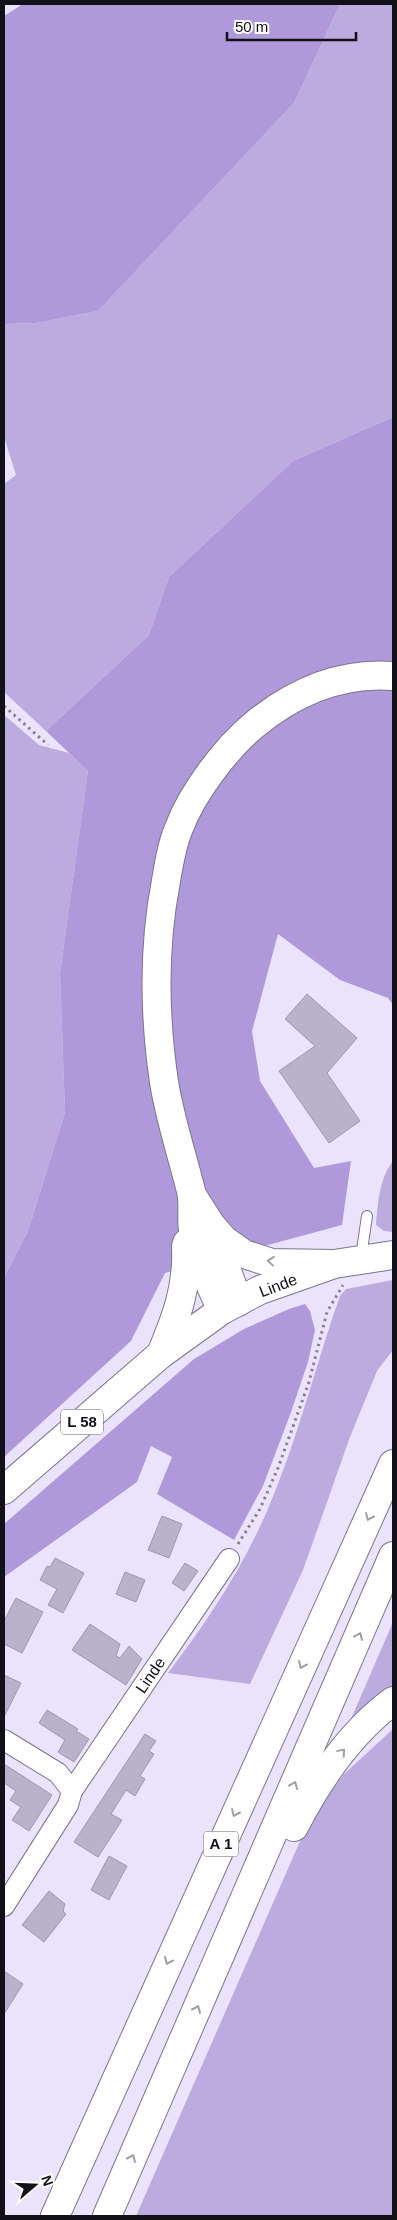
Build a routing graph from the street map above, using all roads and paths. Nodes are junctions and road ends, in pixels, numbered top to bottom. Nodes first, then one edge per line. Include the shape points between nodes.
1 (393, 676) edge
2 (4, 706) edge
3 (48, 746) dead end
4 (367, 1216) dead end
5 (202, 1227) junction
6 (393, 1256) edge
7 (360, 1260) junction
8 (339, 1273) junction
9 (230, 1306) junction
10 (167, 1349) junction
11 (393, 1464) edge
12 (4, 1490) edge
13 (393, 1556) edge
14 (228, 1559) joint
15 (393, 1701) edge
16 (4, 1740) edge
17 (72, 1791) junction
18 (4, 1906) edge
19 (240, 1910) junction
20 (55, 2216) edge
21 (107, 2216) edge

1 - 5 main road via 341,680 305,691 274,708 245,732 208,776 179,827 159,915 155,963 156,1022 165,1084
2 - 3 path
4 - 7 lane
8 -> 5 main road via 258,1260
5 - 9 main road
5 - 10 main road via 186,1247 187,1269 182,1298
6 - 7 main road, Linde / L 58
7 - 8 main road, Linde / L 58
8 - 9 main road, Linde / L 58 via 286,1280
8 - 14 path via 308,1382 278,1468 260,1509
9 - 10 main road, Linde / L 58
10 - 12 main road, L 58
11 -> 20 main road, A 1
19 -> 13 main road, A 1
14 - 17 street, Linde
19 -> 15 main road via 284,1846 309,1797 339,1755
16 - 17 street via 58,1773
17 - 18 street, Linde via 68,1805
21 -> 19 main road, A 1

